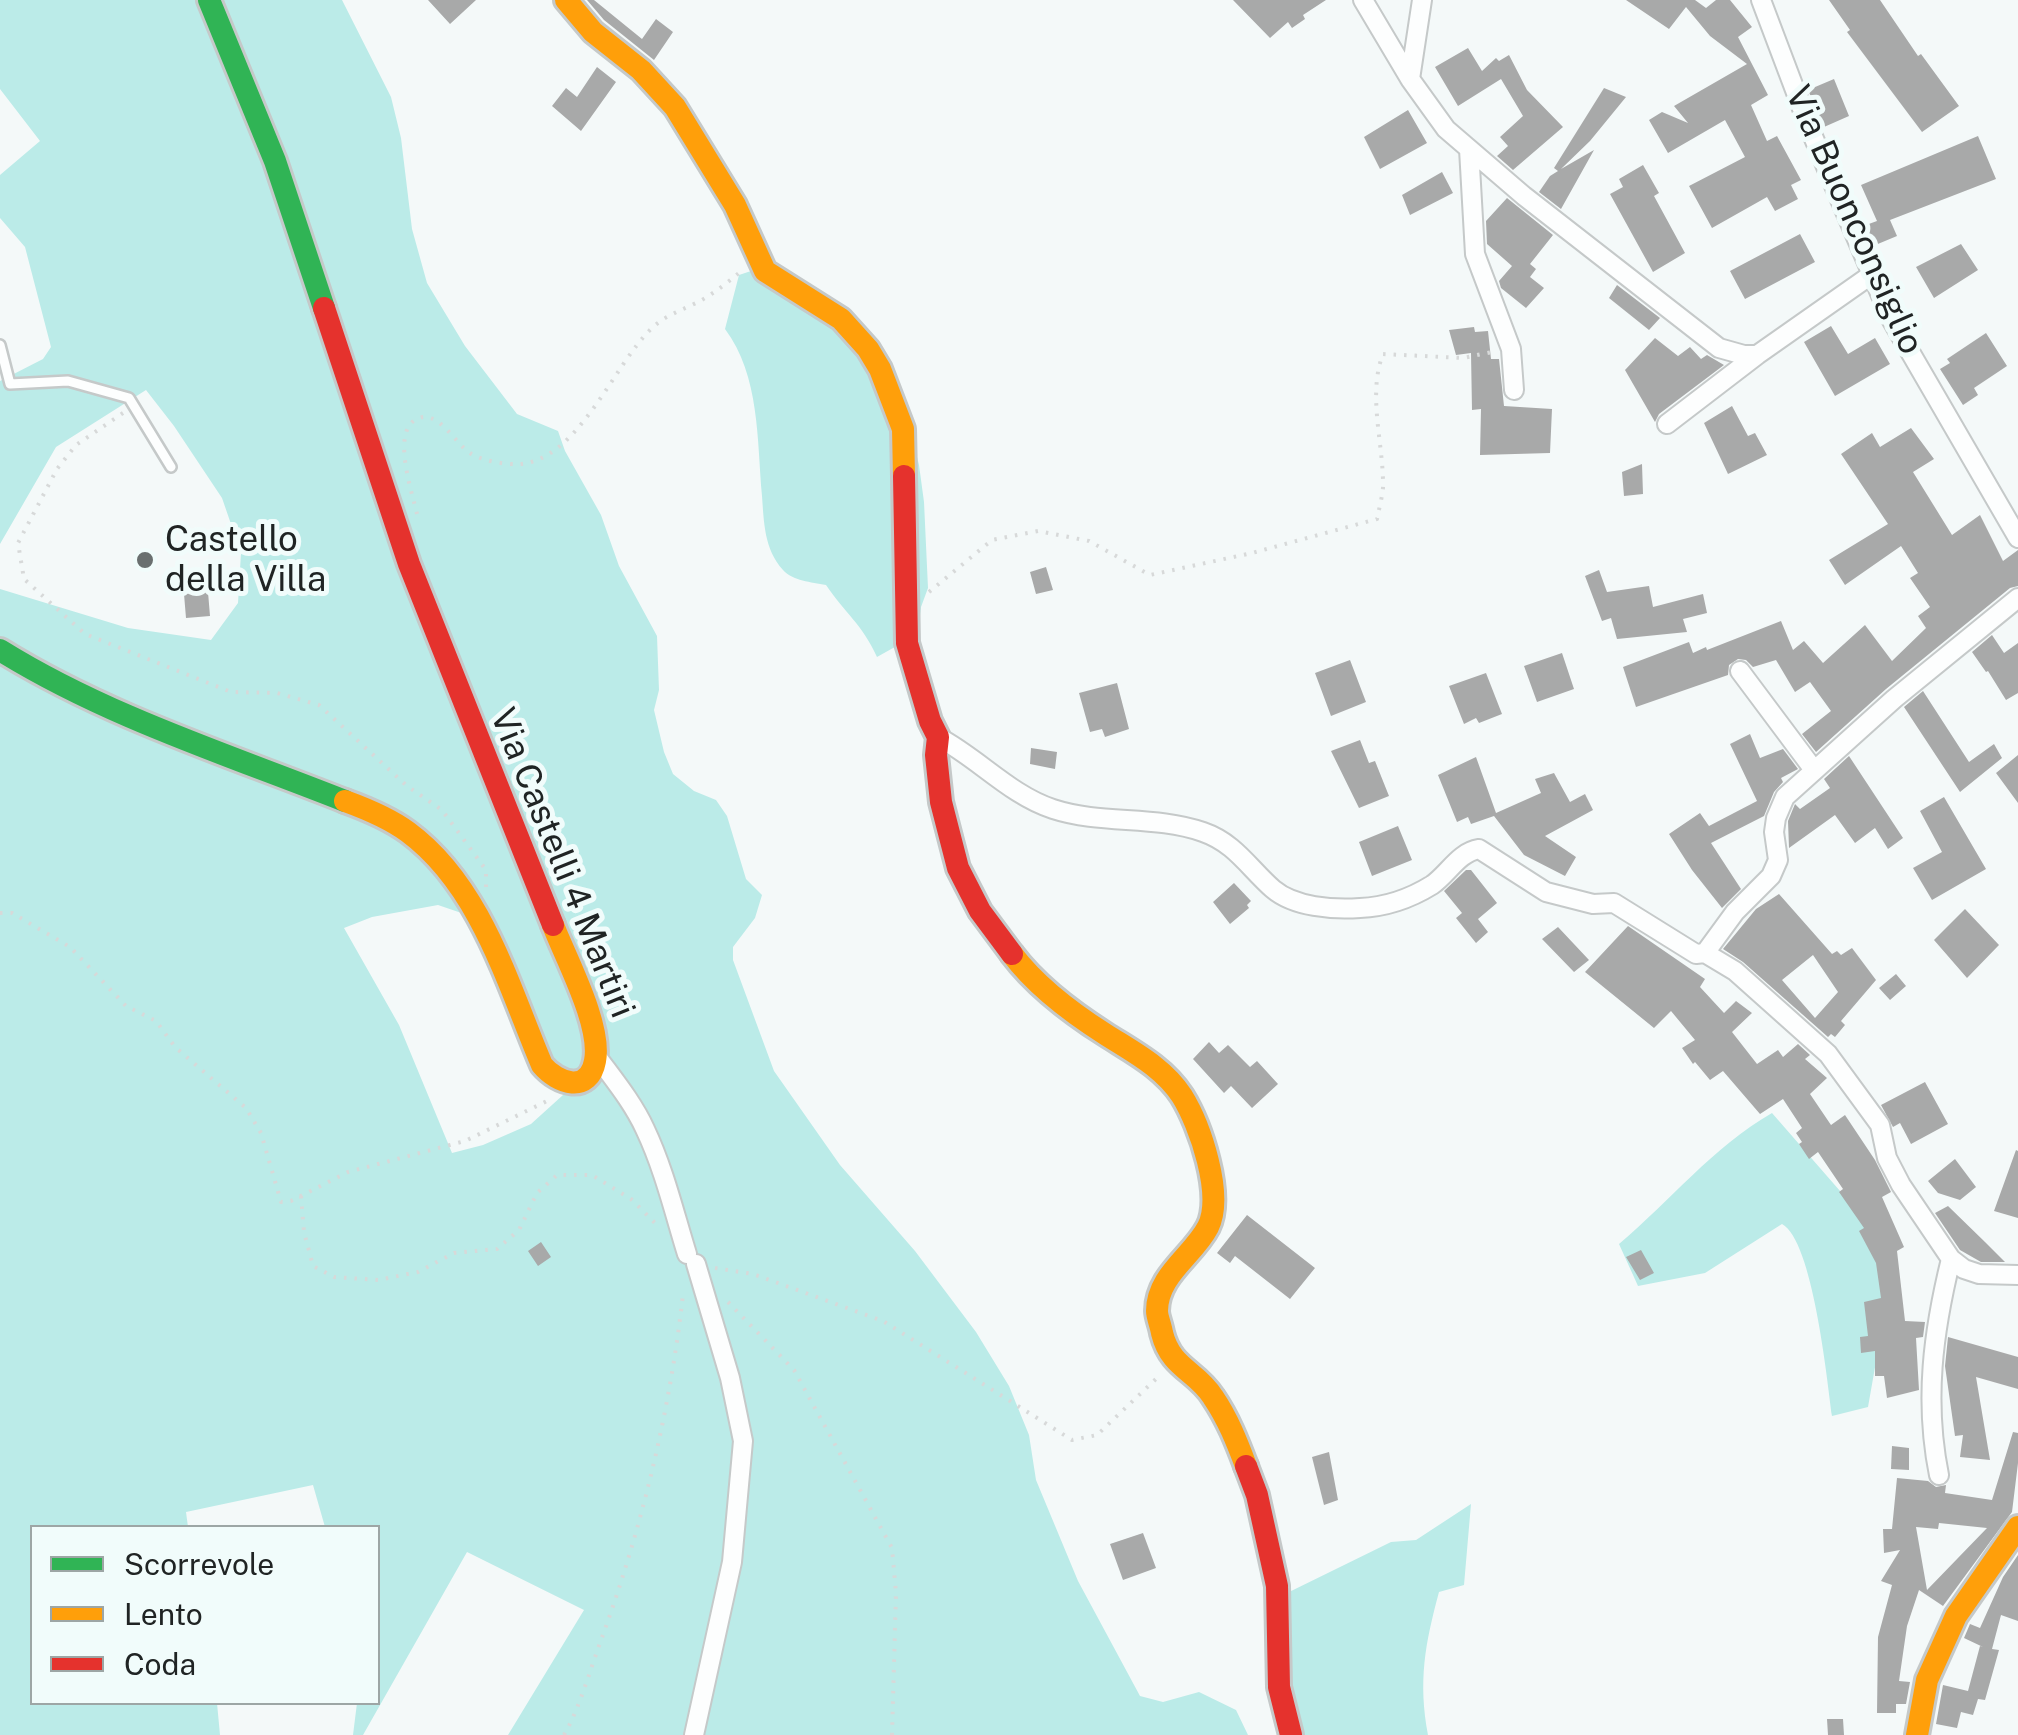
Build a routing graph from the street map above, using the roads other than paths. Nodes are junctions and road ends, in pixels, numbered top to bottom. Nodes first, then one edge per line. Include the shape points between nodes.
1 (208, 0) edge
2 (566, 0) edge
3 (1364, 0) edge
4 (1422, 0) edge
5 (1761, 0) edge
6 (1410, 79) junction
7 (1468, 150) junction
8 (1870, 274) junction
9 (0, 344) edge
10 (1757, 354) junction
11 (1514, 390) dead end
12 (1667, 424) dead end
13 (172, 467) dead end
14 (2018, 538) edge
15 (2018, 598) edge
16 (0, 650) edge
17 (1740, 671) dead end
18 (938, 736) junction
19 (1814, 770) junction
20 (1705, 953) junction
21 (598, 1058) junction
22 (1951, 1259) junction
23 (2018, 1275) edge
24 (1938, 1475) dead end
25 (2018, 1527) edge
26 (694, 1735) edge
27 (1291, 1735) edge
28 (1918, 1735) edge

1 - 21 street, Via Castelli 4 Martiri via 275,161 408,562 554,926
2 - 18 street via 676,107 735,205 765,271 854,332 890,389 903,430 907,644
3 - 6 street
4 - 6 street
5 - 8 street, Via Buonconsiglio
6 - 7 street
7 - 10 street via 1709,342 1726,352
7 - 11 street via 1474,254 1512,348
8 - 10 street
8 - 14 street, Via Buonconsiglio
9 - 13 lane via 10,384 68,381 129,398
10 - 12 street
15 - 19 street
16 - 21 street, Via Castelli 4 Martiri via 112,709 409,830 464,894 546,1070 563,1083 579,1082
17 - 19 street
18 - 20 street via 1042,805 1088,818 1148,820 1203,832 1244,857 1282,896 1306,904 1349,909 1398,900 1480,850 1532,886 1614,904 1685,949
18 - 27 street via 946,825 980,911 1037,982 1149,1060 1193,1115 1214,1209 1159,1293 1157,1311 1166,1347 1211,1393 1243,1451 1257,1495 1278,1586 1279,1687
19 - 20 street via 1779,809 1778,860 1771,876
20 - 22 street via 1734,971 1838,1068 1880,1125 1901,1185
21 - 26 street via 646,1131 670,1194 730,1378 743,1440 735,1541
22 - 23 street via 1979,1274
22 - 24 street via 1930,1377
25 - 28 street via 1956,1616 1928,1680

